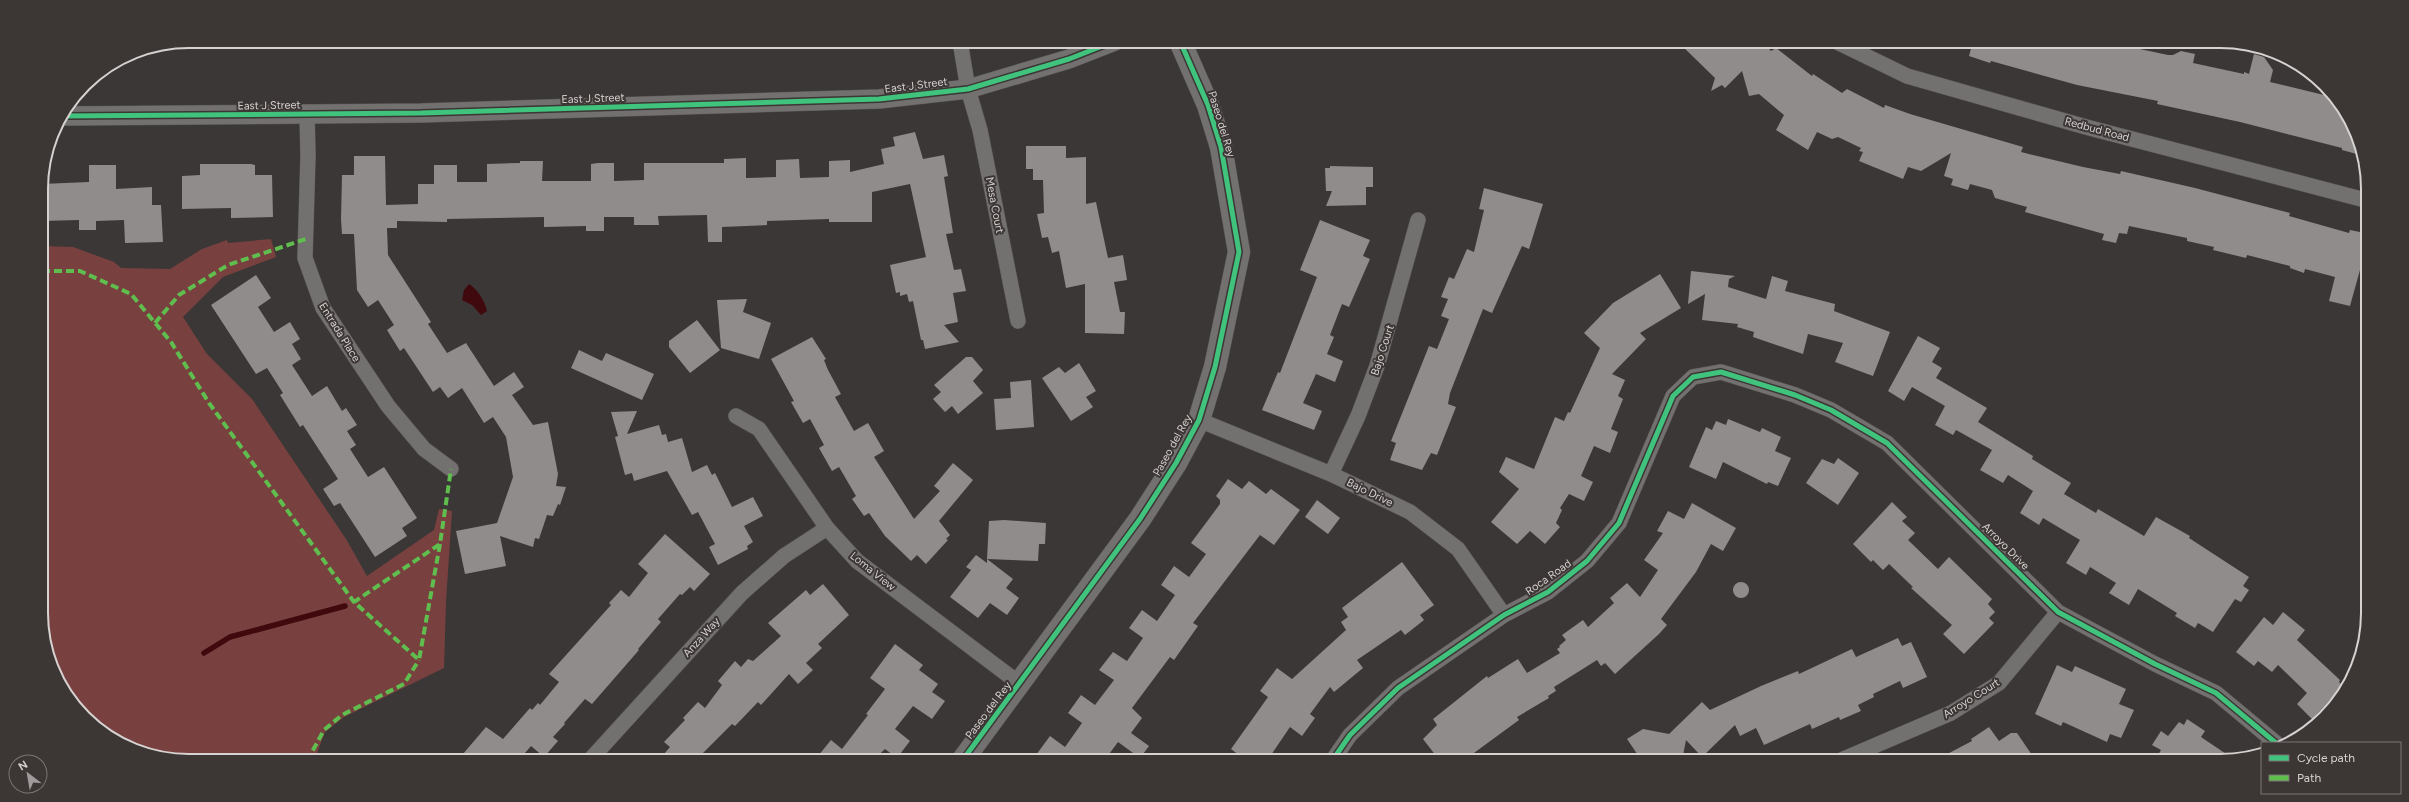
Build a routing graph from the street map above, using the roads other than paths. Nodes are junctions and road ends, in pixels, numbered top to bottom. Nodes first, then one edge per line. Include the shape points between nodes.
1 (961, 48) edge
2 (1097, 48) edge
3 (1183, 48) edge
4 (1849, 48) edge
5 (968, 89) junction
6 (307, 114) junction
7 (69, 116) edge
8 (2361, 199) edge
9 (1418, 220) dead end
10 (1018, 321) dead end
11 (1721, 372) joint
12 (736, 416) dead end
13 (1199, 420) junction
14 (451, 470) dead end
15 (1330, 474) junction
16 (827, 528) junction
17 (2058, 612) junction
18 (1504, 615) junction
19 (1020, 684) junction
20 (2275, 742) edge
21 (594, 754) edge
22 (967, 754) edge
23 (1337, 754) edge
24 (1855, 754) edge

1 - 5 street, Mesa Court
2 - 5 street, East J Street
3 - 13 main road, Paseo del Rey via 1208,105 1221,147 1239,252 1214,367
4 - 8 street, Redbud Road via 1907,76 2086,127
5 - 6 street, East J Street via 879,99
5 - 10 street, Mesa Court via 980,130
6 - 7 street, East J Street
6 - 14 street, Entrada Place via 305,258 323,308 388,406 424,449
9 - 15 street, Bajo Court via 1377,366 1358,416
11 - 17 street, Arroyo Drive via 1795,395 1831,410 1886,444
11 - 18 street, Roca Road via 1693,377 1673,396 1622,517 1604,543 1548,592
12 - 16 street, Loma View via 758,429
13 - 15 street, Bajo Drive
13 - 19 main road, Paseo del Rey via 1176,464 1140,519
15 - 18 street, Bajo Drive via 1410,512 1458,549
16 - 19 street, Loma View via 857,561
16 - 21 street, Anza Way via 784,556 742,593
17 - 20 street, Arroyo Drive via 2155,664 2216,692
17 - 24 street, Arroyo Court via 1999,682 1951,713
18 - 23 street, Roca Road via 1398,688 1350,736
19 - 22 main road, Paseo del Rey

